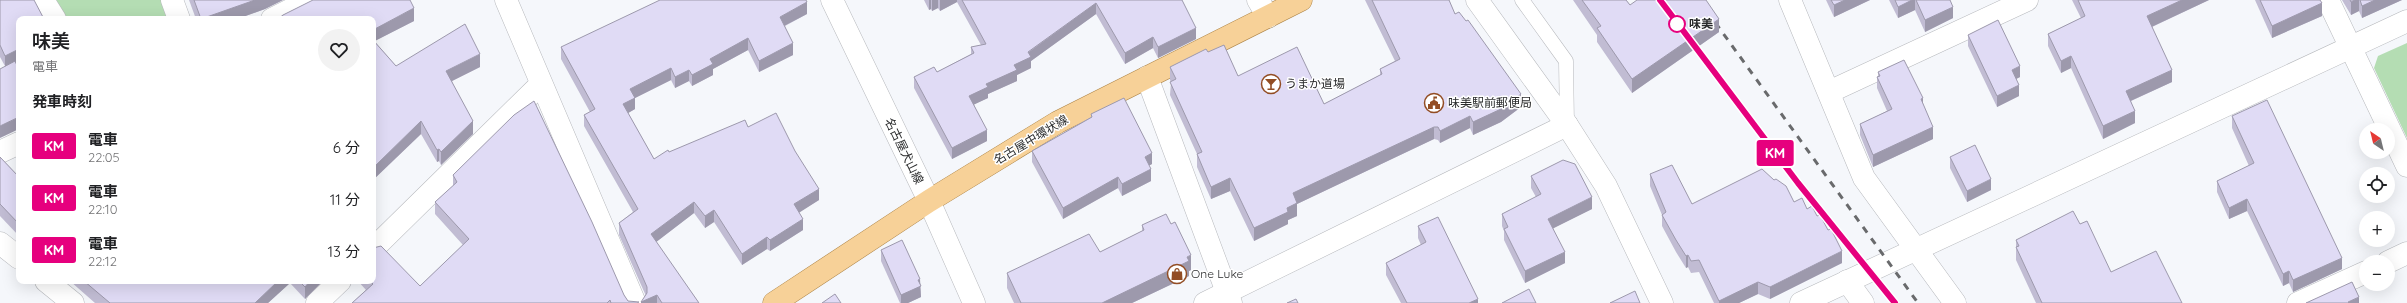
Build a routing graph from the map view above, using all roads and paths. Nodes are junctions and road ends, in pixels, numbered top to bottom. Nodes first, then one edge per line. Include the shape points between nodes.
1 (43, 0) edge
2 (172, 0) edge
3 (506, 0) edge
4 (832, 0) edge
5 (1301, 0) edge
6 (1477, 0) edge
7 (1522, 0) edge
8 (1790, 0) edge
9 (2027, 0) edge
10 (2328, 0) edge
11 (300, 2) edge
12 (1263, 8) edge
13 (53, 16) edge
14 (178, 16) edge
15 (277, 16) edge
16 (2407, 21) edge
17 (2350, 48) junction
18 (1147, 77) junction
19 (541, 84) junction
20 (1829, 92) junction
21 (1567, 125) junction
22 (16, 144) edge
23 (0, 152) edge
24 (2407, 166) edge
25 (928, 201) junction
26 (376, 246) edge
27 (1915, 248) junction
28 (2407, 253) edge
29 (2395, 259) edge
30 (2359, 275) edge
31 (1847, 281) junction
32 (50, 284) edge
33 (337, 284) edge
34 (1229, 298) edge
35 (73, 303) edge
36 (317, 303) edge
37 (634, 303) edge
38 (774, 303) edge
39 (974, 303) edge
40 (1205, 303) edge
41 (1662, 303) edge
42 (1801, 303) edge
43 (1863, 303) edge
44 (1955, 303) edge
45 (2298, 303) edge

1 - 13 street
2 - 14 street
3 - 19 street
4 - 25 street, 名古屋犬山線
5 - 12 main road, 名古屋中環状線
6 - 21 street
7 - 21 lane via 1566,61
8 - 20 street
9 - 20 street
10 - 17 street
11 - 15 street
12 - 18 main road, 名古屋中環状線
16 - 17 street
17 - 24 street
17 - 27 street
18 - 25 main road, 名古屋中環状線 via 1058,122
18 - 34 street
19 - 26 street
19 - 37 street
20 - 27 street via 1864,178
21 - 34 street
21 - 41 street via 1606,186
22 - 23 street
25 - 38 main road, 名古屋中環状線
25 - 39 street, 名古屋犬山線
27 - 31 street via 1871,272
27 - 44 street
28 - 29 street
30 - 45 street
31 - 42 street
31 - 43 street
32 - 35 street
33 - 36 street
34 - 40 street

